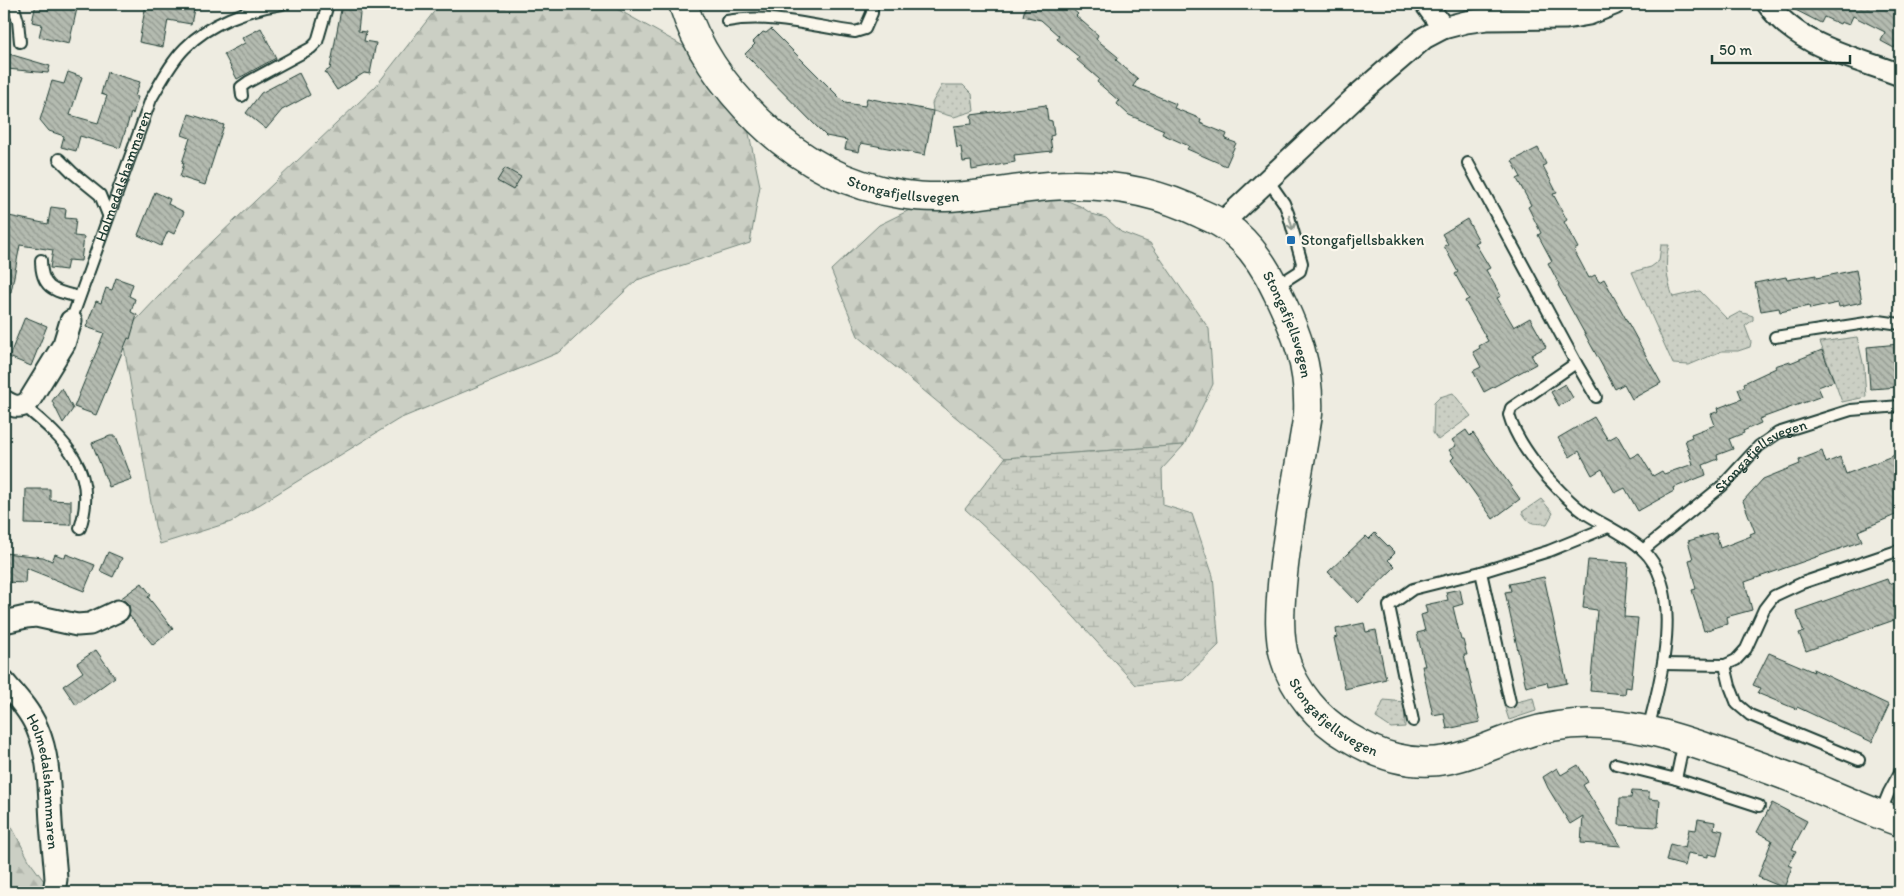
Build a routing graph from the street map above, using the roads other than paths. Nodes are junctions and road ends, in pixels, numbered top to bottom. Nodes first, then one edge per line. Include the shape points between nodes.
1 (13, 4) edge
2 (282, 4) edge
3 (328, 4) edge
4 (683, 4) edge
5 (872, 4) edge
6 (1426, 4) edge
7 (1614, 4) edge
8 (1768, 4) edge
9 (726, 21) dead end
10 (1443, 28) junction
11 (20, 42) dead end
12 (1900, 75) edge
13 (242, 96) dead end
14 (59, 159) dead end
15 (1468, 163) dead end
16 (1268, 180) junction
17 (108, 215) junction
18 (1222, 224) junction
19 (41, 260) dead end
20 (1275, 287) junction
21 (79, 297) junction
22 (71, 321) joint
23 (1900, 324) edge
24 (1775, 337) dead end
25 (1576, 363) junction
26 (1596, 396) dead end
27 (14, 404) edge
28 (1900, 406) edge
29 (1608, 527) junction
30 (80, 528) dead end
31 (1644, 550) junction
32 (1900, 550) edge
33 (1481, 572) junction
34 (118, 611) dead end
35 (4, 622) edge
36 (1663, 664) junction
37 (1724, 665) junction
38 (4, 682) edge
39 (1510, 702) dead end
40 (1414, 721) dead end
41 (1648, 729) junction
42 (1684, 740) junction
43 (1859, 760) dead end
44 (1616, 764) dead end
45 (1900, 772) edge
46 (1676, 779) junction
47 (1759, 806) dead end
48 (1890, 818) edge
49 (54, 892) edge

1 - 11 lane
2 - 17 lane, Holmedalshammaren via 229,19 184,49 151,99
3 - 13 lane via 317,42 241,87
4 - 18 street, Stongafjellsvegen via 698,42 746,108 783,143 831,173 875,188 928,197 953,198 1046,186 1104,186 1162,197
5 - 9 lane via 870,22 865,29 855,32 763,18
6 - 10 street
7 - 10 street via 1589,14 1566,18 1487,19
8 - 12 street via 1798,34
10 - 16 street via 1405,53
14 - 17 lane via 100,195
15 - 25 lane
16 - 18 street
16 -> 20 lane via 1284,203 1302,264 1300,271
17 - 21 lane, Holmedalshammaren
18 - 20 street, Stongafjellsvegen via 1250,248
19 - 21 lane via 41,272 48,285
20 - 41 street, Stongafjellsvegen via 1300,344 1309,392 1284,560 1279,623 1285,661 1305,699 1324,720 1369,750 1394,759 1420,762 1446,760 1524,734 1566,725 1601,724
21 - 22 lane, Holmedalshammaren
22 - 27 street, Holmedalshammaren via 64,344 37,390
23 - 24 lane via 1879,321
25 - 26 lane
25 - 29 lane via 1511,408 1508,414 1515,433 1563,495
27 - 30 lane, Holmedalshammaren via 66,446 81,470 87,503
28 - 31 lane, Stongafjellsvegen via 1851,410 1778,433 1759,446 1722,486
29 - 31 lane
29 - 33 lane via 1549,551
31 - 36 lane via 1658,572 1667,606
32 - 37 lane via 1802,583 1774,596 1764,609 1746,649 1736,660
33 - 39 lane
33 - 40 lane via 1413,589 1389,606
34 - 35 street via 90,624 77,625 36,616
36 - 37 lane
36 - 41 lane
37 - 43 lane via 1737,704 1750,715
38 - 49 street, Holmedalshammaren via 37,727 48,764 56,879
41 - 42 street, Stongafjellsvegen
42 - 46 lane
42 - 48 street, Stongafjellsvegen
44 - 46 lane
45 - 48 lane, Stongafjellsvegen via 1889,792
46 - 47 lane

